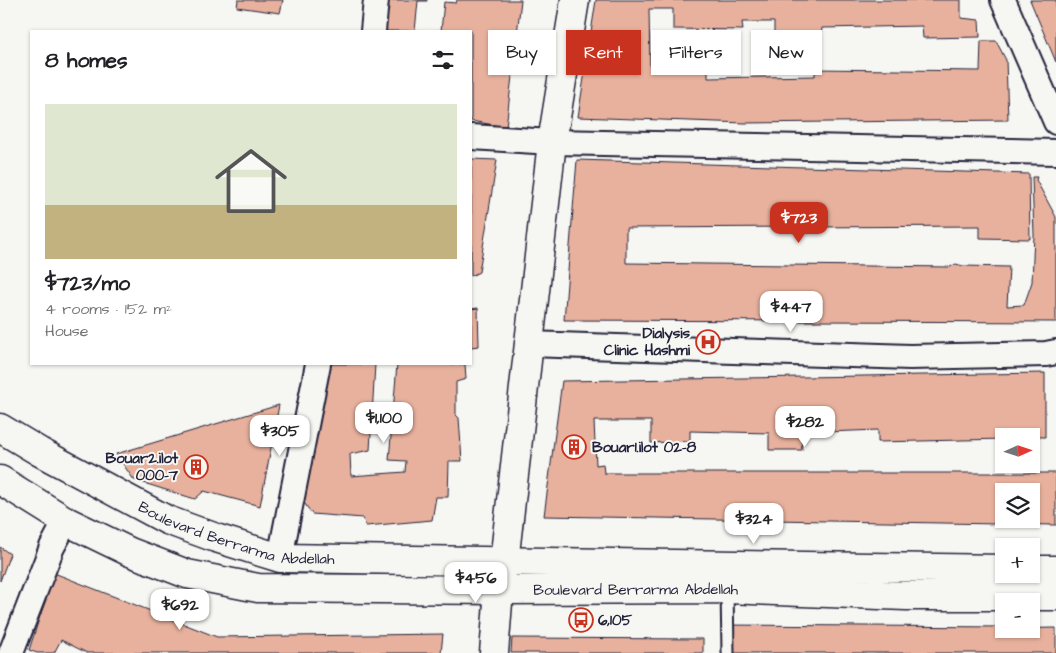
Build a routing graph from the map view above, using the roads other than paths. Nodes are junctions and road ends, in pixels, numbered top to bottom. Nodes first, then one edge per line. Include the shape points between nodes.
1 (376, 0) edge
2 (575, 0) edge
3 (1004, 0) edge
4 (373, 30) edge
5 (1056, 122) edge
6 (472, 136) edge
7 (552, 142) junction
8 (1056, 152) edge
9 (529, 344) junction
10 (1056, 352) edge
11 (318, 365) edge
12 (0, 428) edge
13 (0, 480) edge
14 (66, 521) junction
15 (280, 558) junction
16 (504, 562) junction
17 (995, 569) edge
18 (1040, 570) edge
19 (1056, 570) edge
20 (727, 588) junction
21 (499, 590) junction
22 (1056, 596) edge
23 (12, 653) edge
24 (494, 653) edge
25 (728, 653) edge

1 - 4 street
2 - 7 main road
3 - 5 street
6 - 7 street
7 - 8 street
7 - 9 main road
9 - 10 street via 910,357
9 - 16 main road
11 - 15 street
12 - 15 main road, Boulevard Berrarma Abdellah via 167,520
13 - 14 main road, Boulevard Berrarma Abdellah
14 - 21 main road, Boulevard Berrarma Abdellah via 130,552 187,574 258,588
14 - 23 street via 49,554
15 - 16 main road, Boulevard Berrarma Abdellah
16 - 17 main road, Boulevard Berrarma Abdellah
16 - 21 main road
18 - 19 main road
20 - 21 main road, Boulevard Berrarma Abdellah
20 - 22 main road, Boulevard Berrarma Abdellah via 906,596
20 - 25 lane
21 - 24 main road

